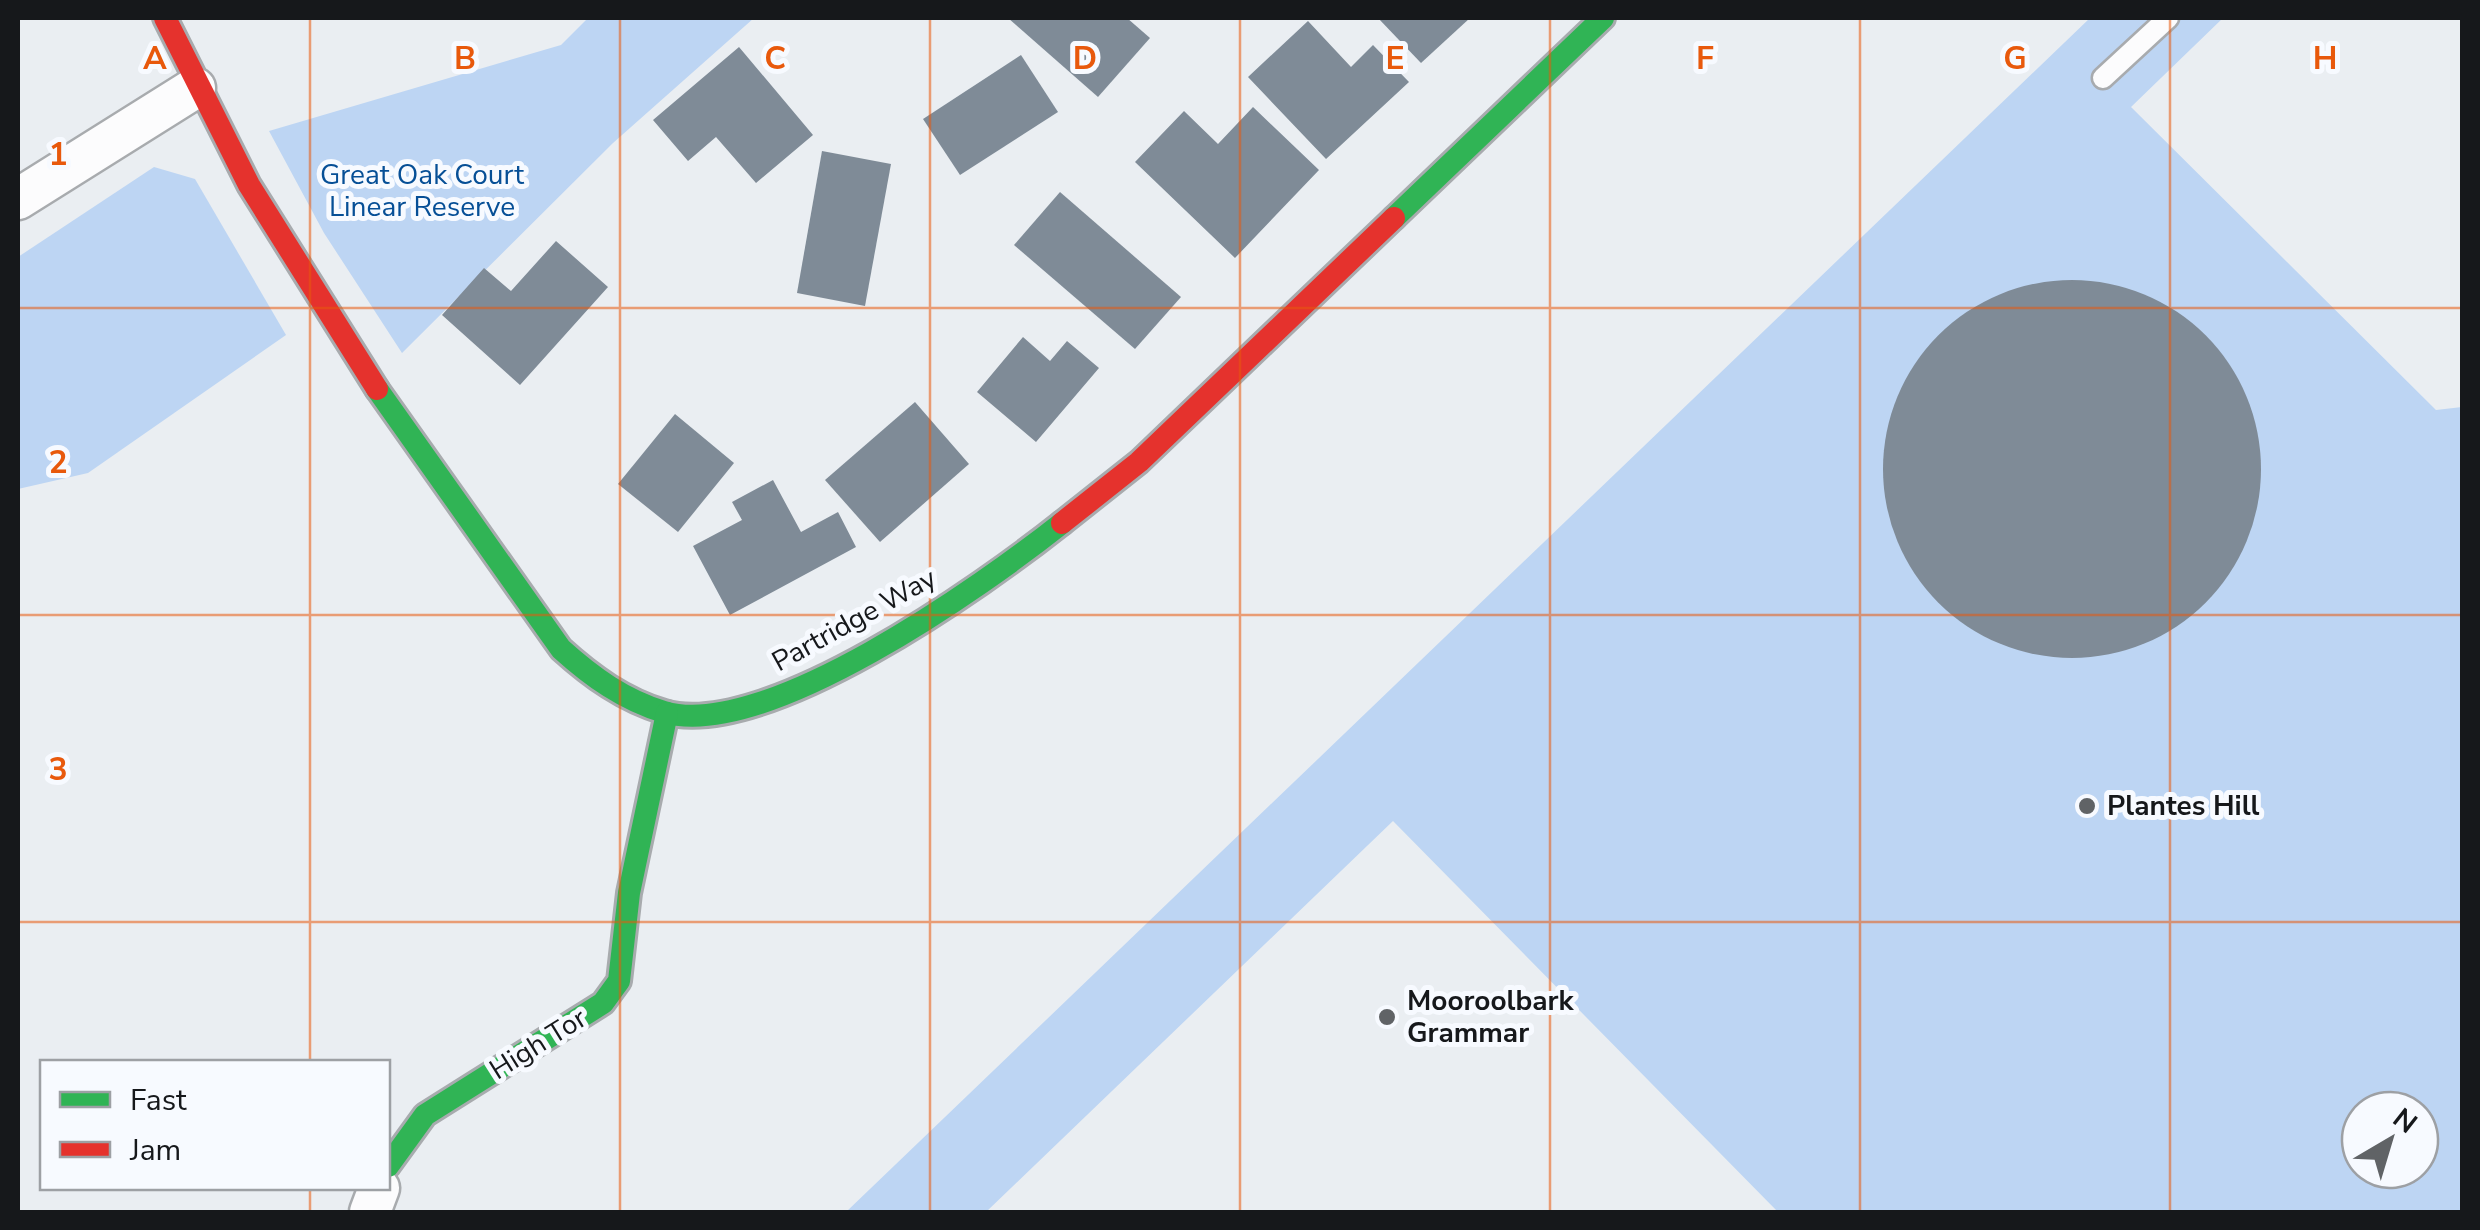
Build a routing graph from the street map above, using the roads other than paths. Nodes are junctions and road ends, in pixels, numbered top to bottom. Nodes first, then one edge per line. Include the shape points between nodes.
1 (165, 18) edge
2 (1603, 18) edge
3 (2168, 18) edge
4 (2103, 78) dead end
5 (195, 88) junction
6 (18, 199) edge
7 (667, 713) junction
8 (390, 1163) edge

1 - 5 street, Partridge Way
2 - 7 street, Partridge Way via 1140,462 1028,550 926,618 790,694 734,712
3 - 4 lane
5 - 6 street
5 - 7 street, Partridge Way via 330,322 561,649 599,683
7 - 8 street, High Tor via 629,893 619,980 602,1004 424,1115

